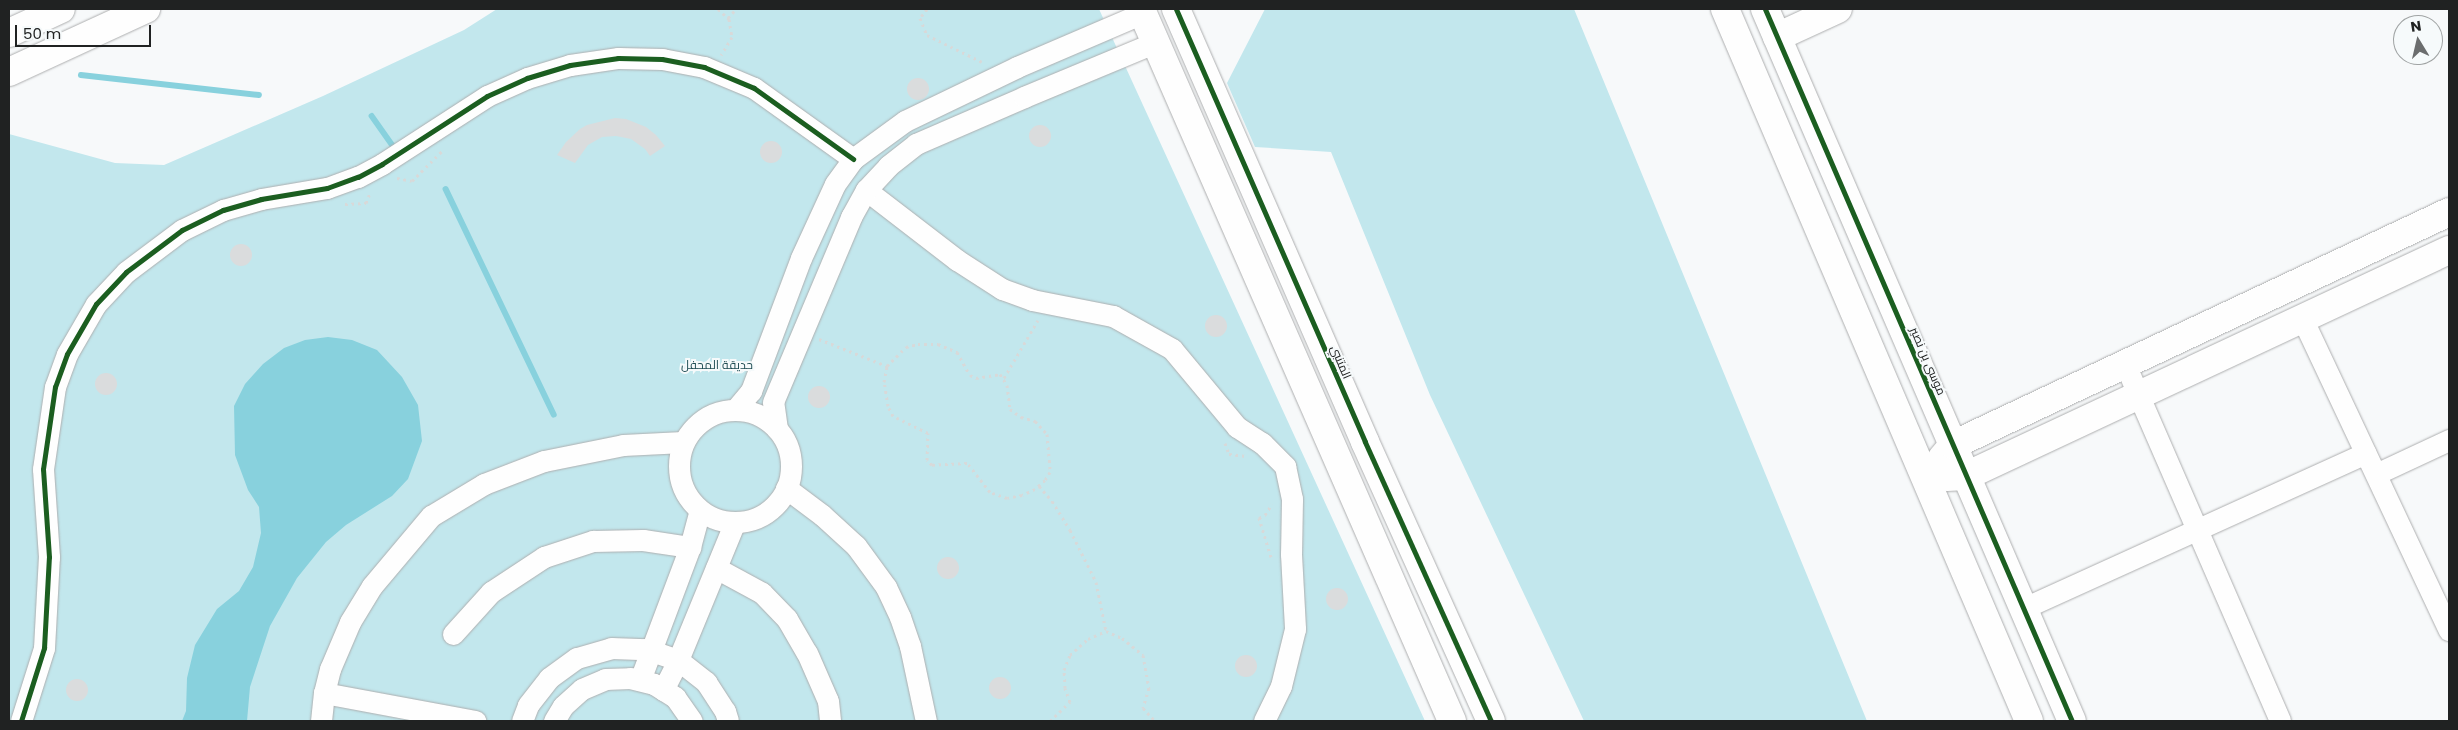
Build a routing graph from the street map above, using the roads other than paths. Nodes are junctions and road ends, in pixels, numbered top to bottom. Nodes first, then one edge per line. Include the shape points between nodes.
1 (61, 9) edge
2 (146, 9) edge
3 (1176, 9) edge
4 (1725, 9) edge
5 (1765, 9) edge
6 (1838, 9) edge
7 (1142, 11) edge
8 (9, 33) edge
9 (1776, 36) junction
10 (1156, 42) junction
11 (9, 72) edge
12 (853, 159) junction
13 (866, 190) junction
14 (2449, 212) edge
15 (2449, 250) edge
16 (2302, 318) junction
17 (2125, 364) junction
18 (2138, 395) junction
19 (735, 410) junction
20 (778, 429) junction
21 (2449, 440) edge
22 (684, 442) junction
23 (1953, 444) junction
24 (2366, 453) junction
25 (2376, 474) junction
26 (1966, 476) junction
27 (1926, 479) junction
28 (786, 488) junction
29 (700, 510) junction
30 (735, 522) junction
31 (2197, 530) junction
32 (690, 547) junction
33 (716, 568) junction
34 (2024, 608) junction
35 (2449, 630) edge
36 (453, 634) dead end
37 (651, 651) junction
38 (678, 660) junction
39 (640, 680) junction
40 (663, 690) junction
41 (324, 693) junction
42 (532, 700) junction
43 (557, 717) edge
44 (21, 721) edge
45 (321, 721) edge
46 (474, 721) edge
47 (522, 721) edge
48 (692, 721) edge
49 (728, 721) edge
50 (830, 721) edge
51 (926, 721) edge
52 (1264, 721) edge
53 (1452, 721) edge
54 (1490, 721) edge
55 (2029, 721) edge
56 (2072, 721) edge
57 (2280, 721) edge

1 - 8 street
2 - 11 street
3 - 54 street, المتنبي
4 - 27 street
5 - 9 street, موسى بن نصير
6 - 9 street
7 - 10 street
7 - 12 street via 905,121
9 - 23 street, موسى بن نصير
10 - 13 street via 916,144 888,166
10 - 53 street
12 - 19 street via 835,184 805,250 751,391
12 - 44 street via 754,88 704,67 662,59 618,58 570,65 527,78 487,96 358,177 327,188 223,210 182,230 126,272 96,304 67,354 55,387 42,470 50,557 44,648
13 - 20 street via 851,217 774,402
13 - 52 street via 956,260 1002,289 1032,300 1113,316 1172,349 1237,427 1262,444 1285,466 1292,499 1291,554 1296,629 1281,686
14 - 17 street
15 - 16 street
16 - 18 street
16 - 24 street
17 - 18 street
17 - 23 street
18 - 26 street
18 - 31 street
19 - 20 street via 763,417
19 - 22 street via 710,416 694,427
20 - 28 street via 787,444 791,462
21 - 25 street
22 - 29 street via 678,460 680,479 687,496
22 - 41 street via 623,445 544,460 484,484 431,516 372,586 350,622 330,669
23 - 26 street, موسى بن نصير
23 - 27 street
24 - 25 street
24 - 31 street
25 - 35 street
26 - 27 street
26 - 34 street, موسى بن نصير
27 - 55 street
28 - 30 street via 769,510 753,519
28 - 51 street via 856,546 886,587 910,646
29 - 30 street via 716,519
29 - 32 street
30 - 33 street
31 - 34 street
31 - 57 street
32 - 36 street via 643,540 593,541 544,557 491,592
32 - 37 street
33 - 38 street
33 - 50 street via 762,593 787,619 828,700
34 - 56 street, موسى بن نصير
37 - 38 street
37 - 39 street
37 - 42 street via 611,648 577,658 549,678
38 - 40 street
38 - 49 street via 706,682
39 - 40 street
39 - 43 street via 605,679 582,689 563,706
40 - 48 street via 674,697
41 - 45 street
41 - 46 street
42 - 43 street
42 - 47 street

